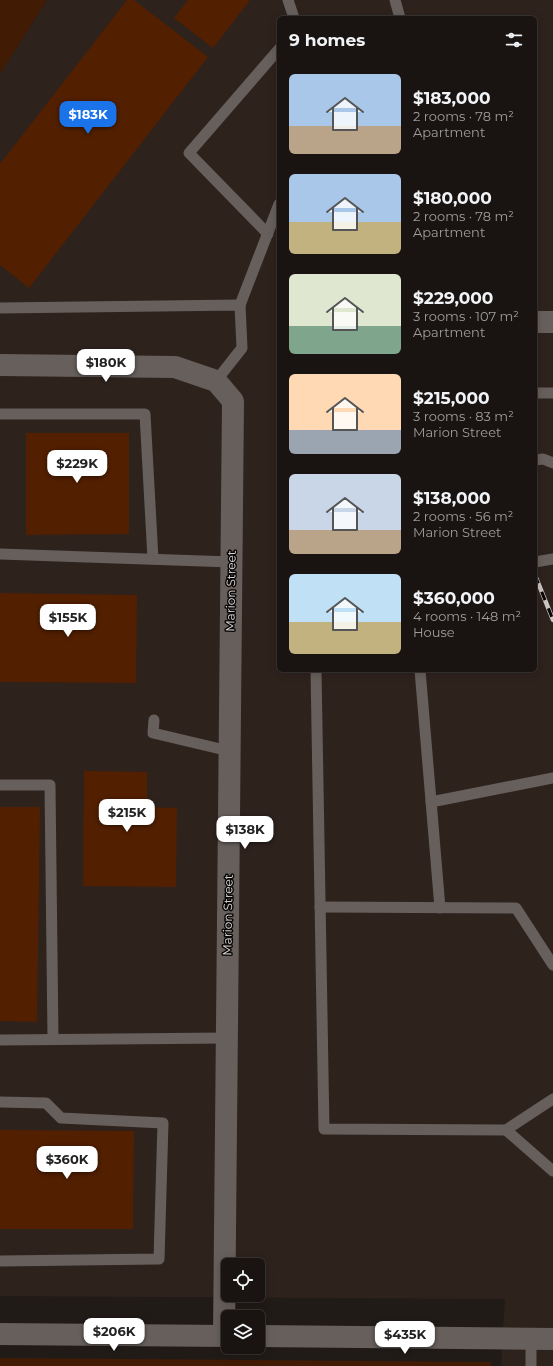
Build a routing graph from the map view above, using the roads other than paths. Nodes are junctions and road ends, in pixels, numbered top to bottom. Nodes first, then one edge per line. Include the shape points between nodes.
1 (288, 0) edge
2 (395, 0) edge
3 (293, 16) edge
4 (399, 16) edge
5 (277, 51) edge
6 (277, 209) edge
7 (268, 234) junction
8 (240, 305) junction
9 (0, 308) edge
10 (537, 322) edge
11 (553, 322) edge
12 (0, 365) edge
13 (216, 381) junction
14 (537, 392) edge
15 (553, 392) edge
16 (0, 414) edge
17 (537, 460) edge
18 (553, 463) edge
19 (0, 554) edge
20 (153, 559) junction
21 (553, 559) edge
22 (231, 562) junction
23 (537, 562) edge
24 (316, 672) edge
25 (420, 672) edge
26 (154, 720) dead end
27 (229, 751) junction
28 (553, 778) edge
29 (0, 785) edge
30 (431, 802) junction
31 (320, 907) junction
32 (440, 908) junction
33 (553, 965) edge
34 (227, 1038) junction
35 (53, 1039) junction
36 (0, 1040) edge
37 (553, 1099) edge
38 (0, 1102) edge
39 (506, 1130) junction
40 (553, 1171) edge
41 (0, 1262) edge
42 (226, 1310) edge
43 (0, 1334) edge
44 (221, 1336) edge
45 (265, 1336) edge
46 (531, 1339) junction
47 (553, 1339) edge
48 (531, 1366) edge

1 - 3 lane
2 - 4 lane
5 - 7 lane via 189,153
6 - 7 lane
7 - 8 lane
8 - 9 lane
8 - 13 lane via 242,348
10 - 11 street
12 - 13 street via 175,367
13 - 22 street, Marion Street via 233,401
14 - 15 lane
16 - 20 lane via 145,414
17 - 18 lane
19 - 20 lane
20 - 22 lane
21 - 23 lane
22 - 27 street, Marion Street
24 - 31 lane
25 - 30 lane
26 - 27 lane via 153,733
27 - 34 street, Marion Street
28 - 30 lane
29 - 35 lane via 50,785
30 - 32 lane
31 - 32 lane
31 - 39 lane via 324,1129
32 - 33 lane via 516,908
34 - 35 lane
34 - 42 street, Marion Street
35 - 36 lane
37 - 39 lane
38 - 41 lane via 46,1103 62,1118 163,1123 159,1259
39 - 40 lane
43 - 44 street
45 - 46 street
46 - 47 street
46 - 48 lane

